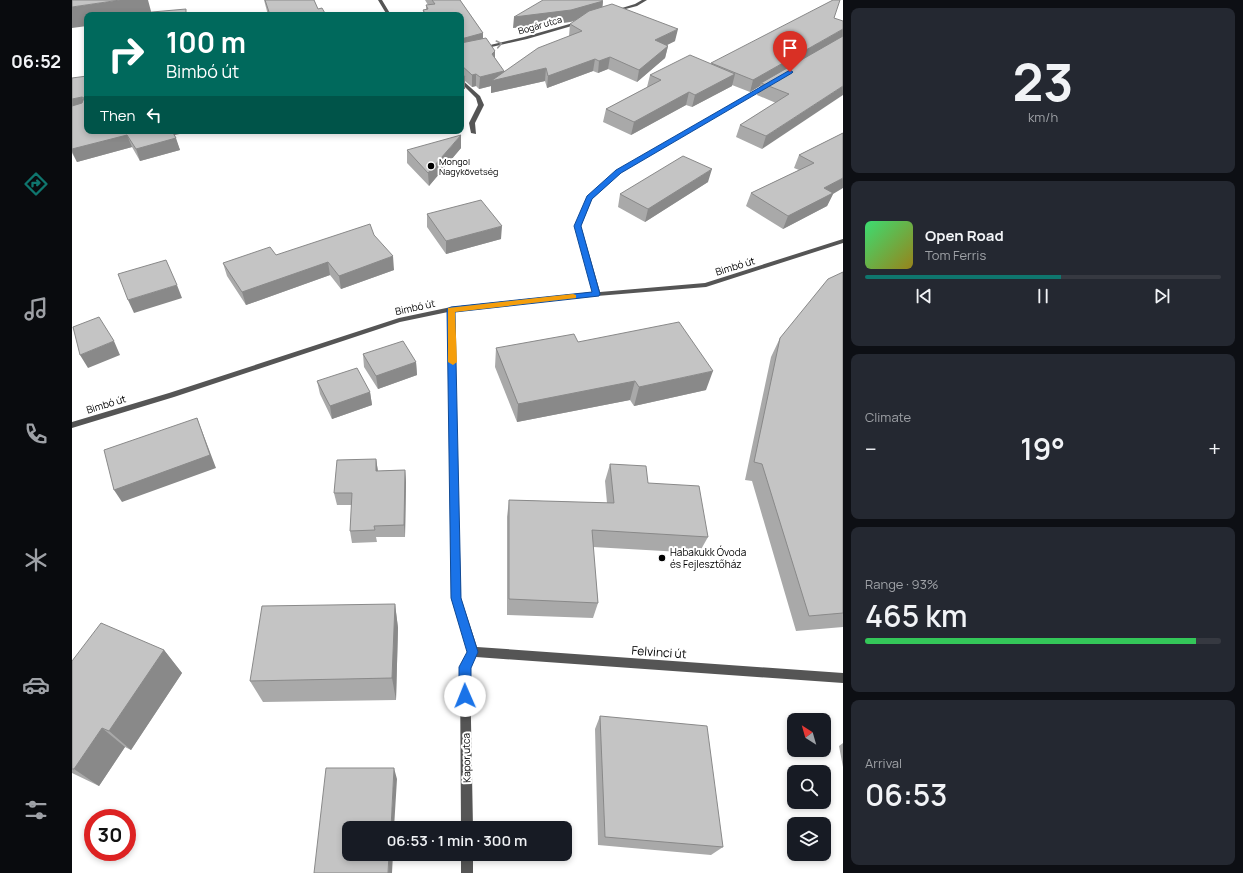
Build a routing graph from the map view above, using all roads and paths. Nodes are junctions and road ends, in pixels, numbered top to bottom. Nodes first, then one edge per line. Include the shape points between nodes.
1 (380, 0) edge
2 (645, 0) edge
3 (387, 12) edge
4 (606, 14) edge
5 (584, 20) edge
6 (464, 52) edge
7 (775, 81) edge
8 (464, 83) edge
9 (474, 133) dead end
10 (843, 241) edge
11 (596, 294) junction
12 (451, 309) junction
13 (72, 425) edge
14 (473, 652) junction
15 (843, 678) edge
16 (467, 821) edge
17 (467, 861) edge
18 (467, 873) edge

1 - 3 street
2 - 4 street
6 -> 5 street, Bogár utca via 525,38
7 - 11 street via 618,172 589,198 578,226
8 - 9 street via 478,97 480,105 472,123
10 - 11 street, Bimbó út via 706,285
11 - 12 street, Bimbó út
12 - 13 street, Bimbó út via 399,320
12 - 14 street via 456,598
14 - 15 street, Felvinci út
14 - 16 street, Kapor utca via 465,667
17 - 18 street

